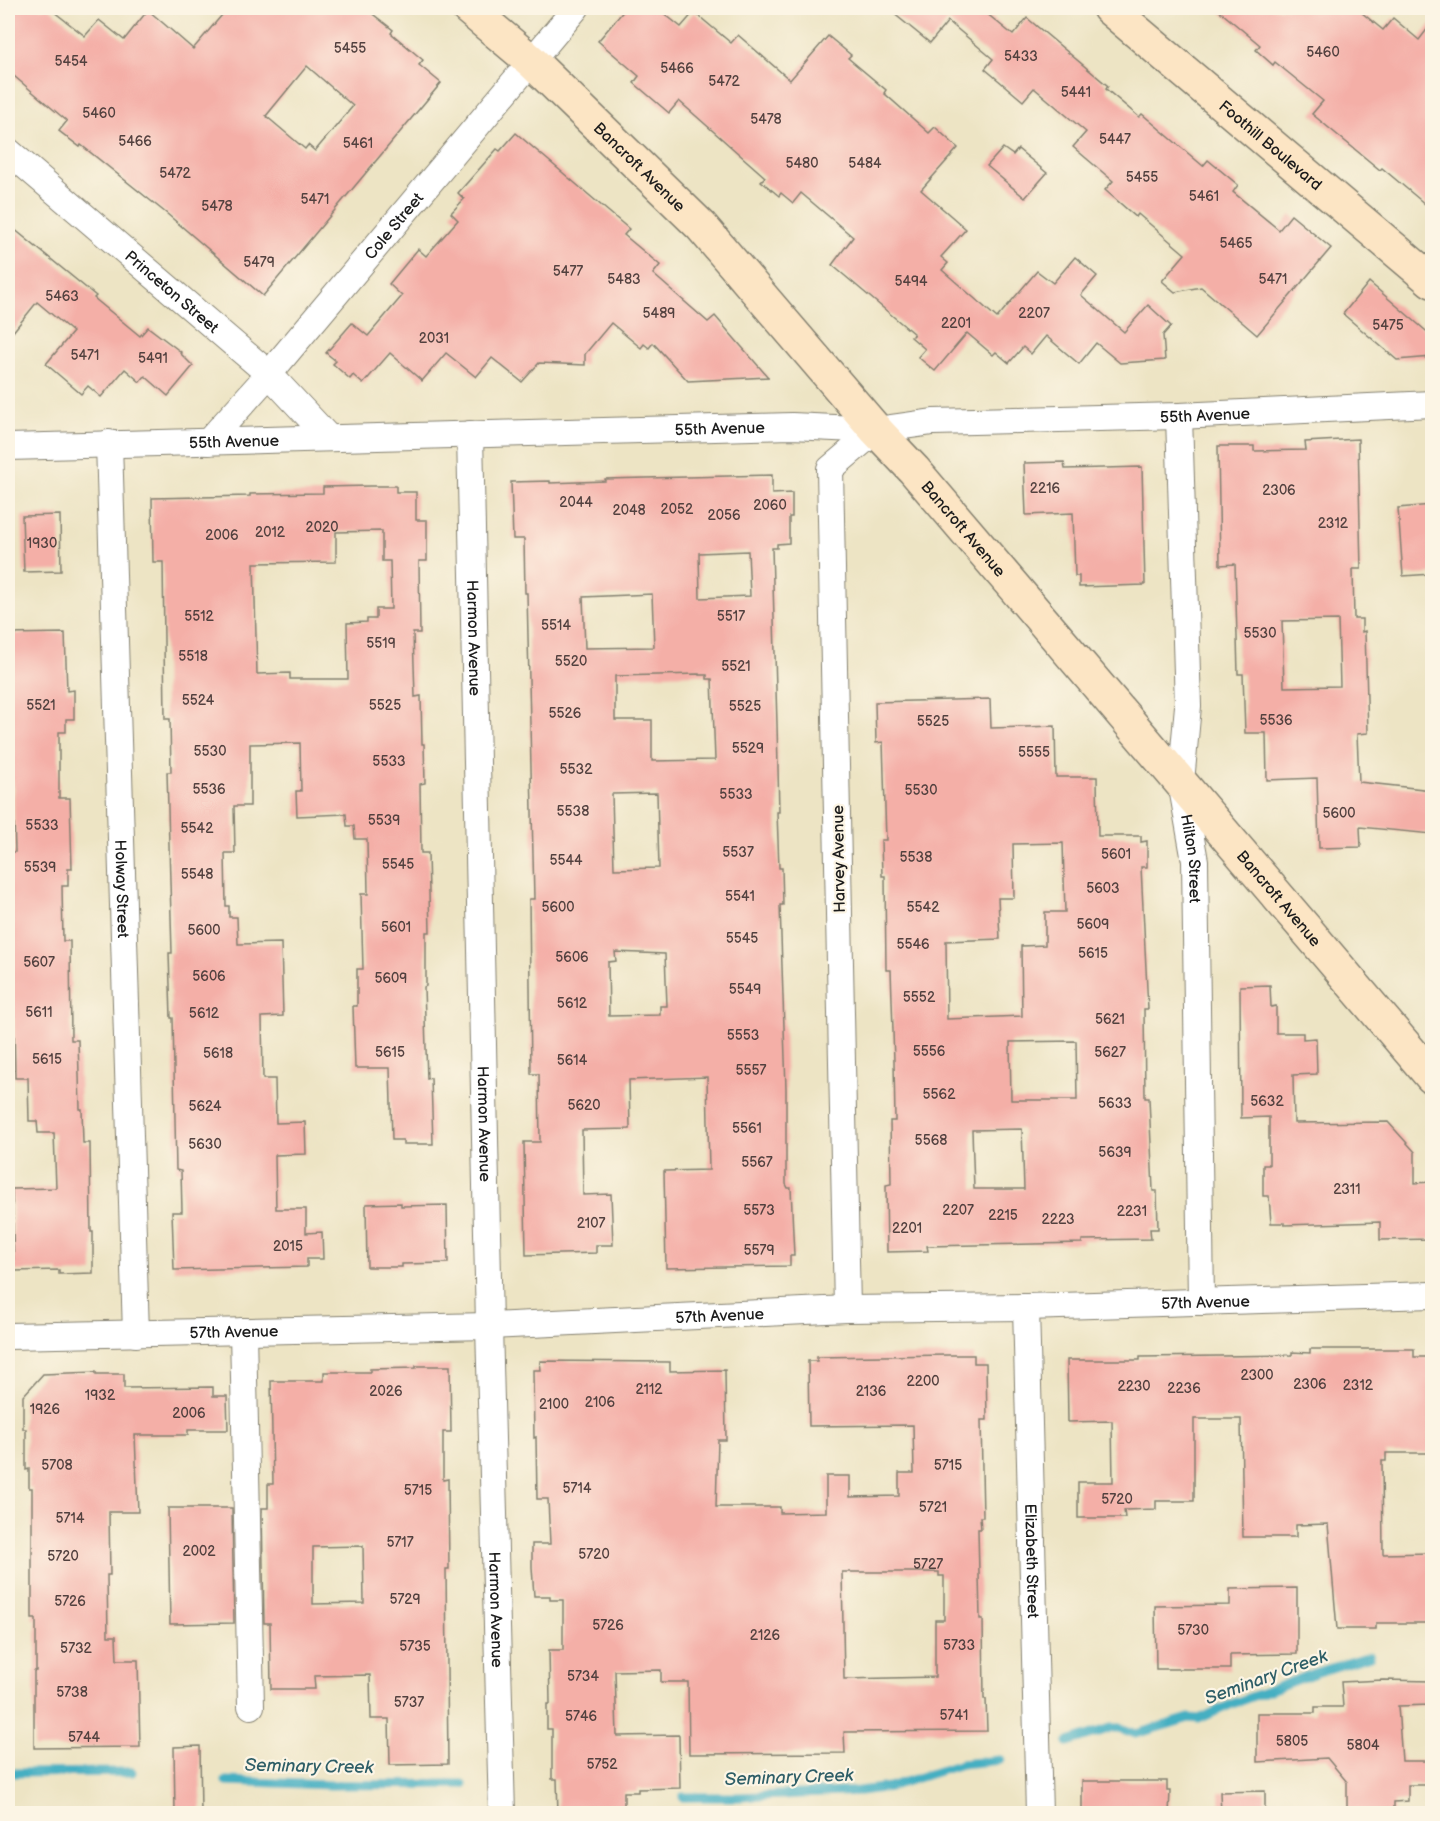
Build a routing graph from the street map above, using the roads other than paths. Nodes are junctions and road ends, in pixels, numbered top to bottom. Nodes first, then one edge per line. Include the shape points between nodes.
1 (468, 8) edge
2 (576, 8) edge
3 (1109, 8) edge
4 (531, 61) junction
5 (8, 151) edge
6 (1432, 281) edge
7 (269, 374) junction
8 (1432, 405) edge
9 (1179, 416) junction
10 (876, 430) junction
11 (470, 434) junction
12 (329, 438) junction
13 (208, 442) junction
14 (109, 444) junction
15 (8, 447) edge
16 (1181, 782) junction
17 (1432, 1077) edge
18 (1432, 1295) edge
19 (1201, 1302) junction
20 (1026, 1307) junction
21 (847, 1309) junction
22 (489, 1326) junction
23 (243, 1331) junction
24 (136, 1334) junction
25 (8, 1336) edge
26 (251, 1706) dead end
27 (502, 1814) edge
28 (1039, 1814) edge

1 - 4 street, Bancroft Avenue
2 - 4 street, Cole Street
3 - 6 street, Foothill Boulevard
4 - 7 street, Cole Street
4 - 10 street, Bancroft Avenue via 701,226
5 - 7 street, Princeton Street
7 - 12 street, Princeton Street
7 - 13 street, Cole Street
8 - 9 street, 55th Avenue
9 - 10 street, 55th Avenue via 933,422
9 - 16 street, Hilton Street via 1188,706
10 - 11 street, 55th Avenue via 792,426
10 - 16 street, Bancroft Avenue
10 - 21 street, Harvey Avenue via 830,469
11 - 12 street, 55th Avenue
11 - 22 street, Harmon Avenue
12 - 13 street, 55th Avenue
13 - 14 street, 55th Avenue
14 - 15 street, 55th Avenue
14 - 24 street, Holway Street
16 - 17 street, Bancroft Avenue
16 - 19 street, Hilton Street via 1195,861
18 - 19 street, 57th Avenue
19 - 20 street, 57th Avenue
20 - 21 street, 57th Avenue
20 - 28 street, Elizabeth Street
21 - 22 street, 57th Avenue
22 - 23 street, 57th Avenue
22 - 27 street, Harmon Avenue
23 - 24 street, 57th Avenue
23 - 26 street
24 - 25 street, 57th Avenue

